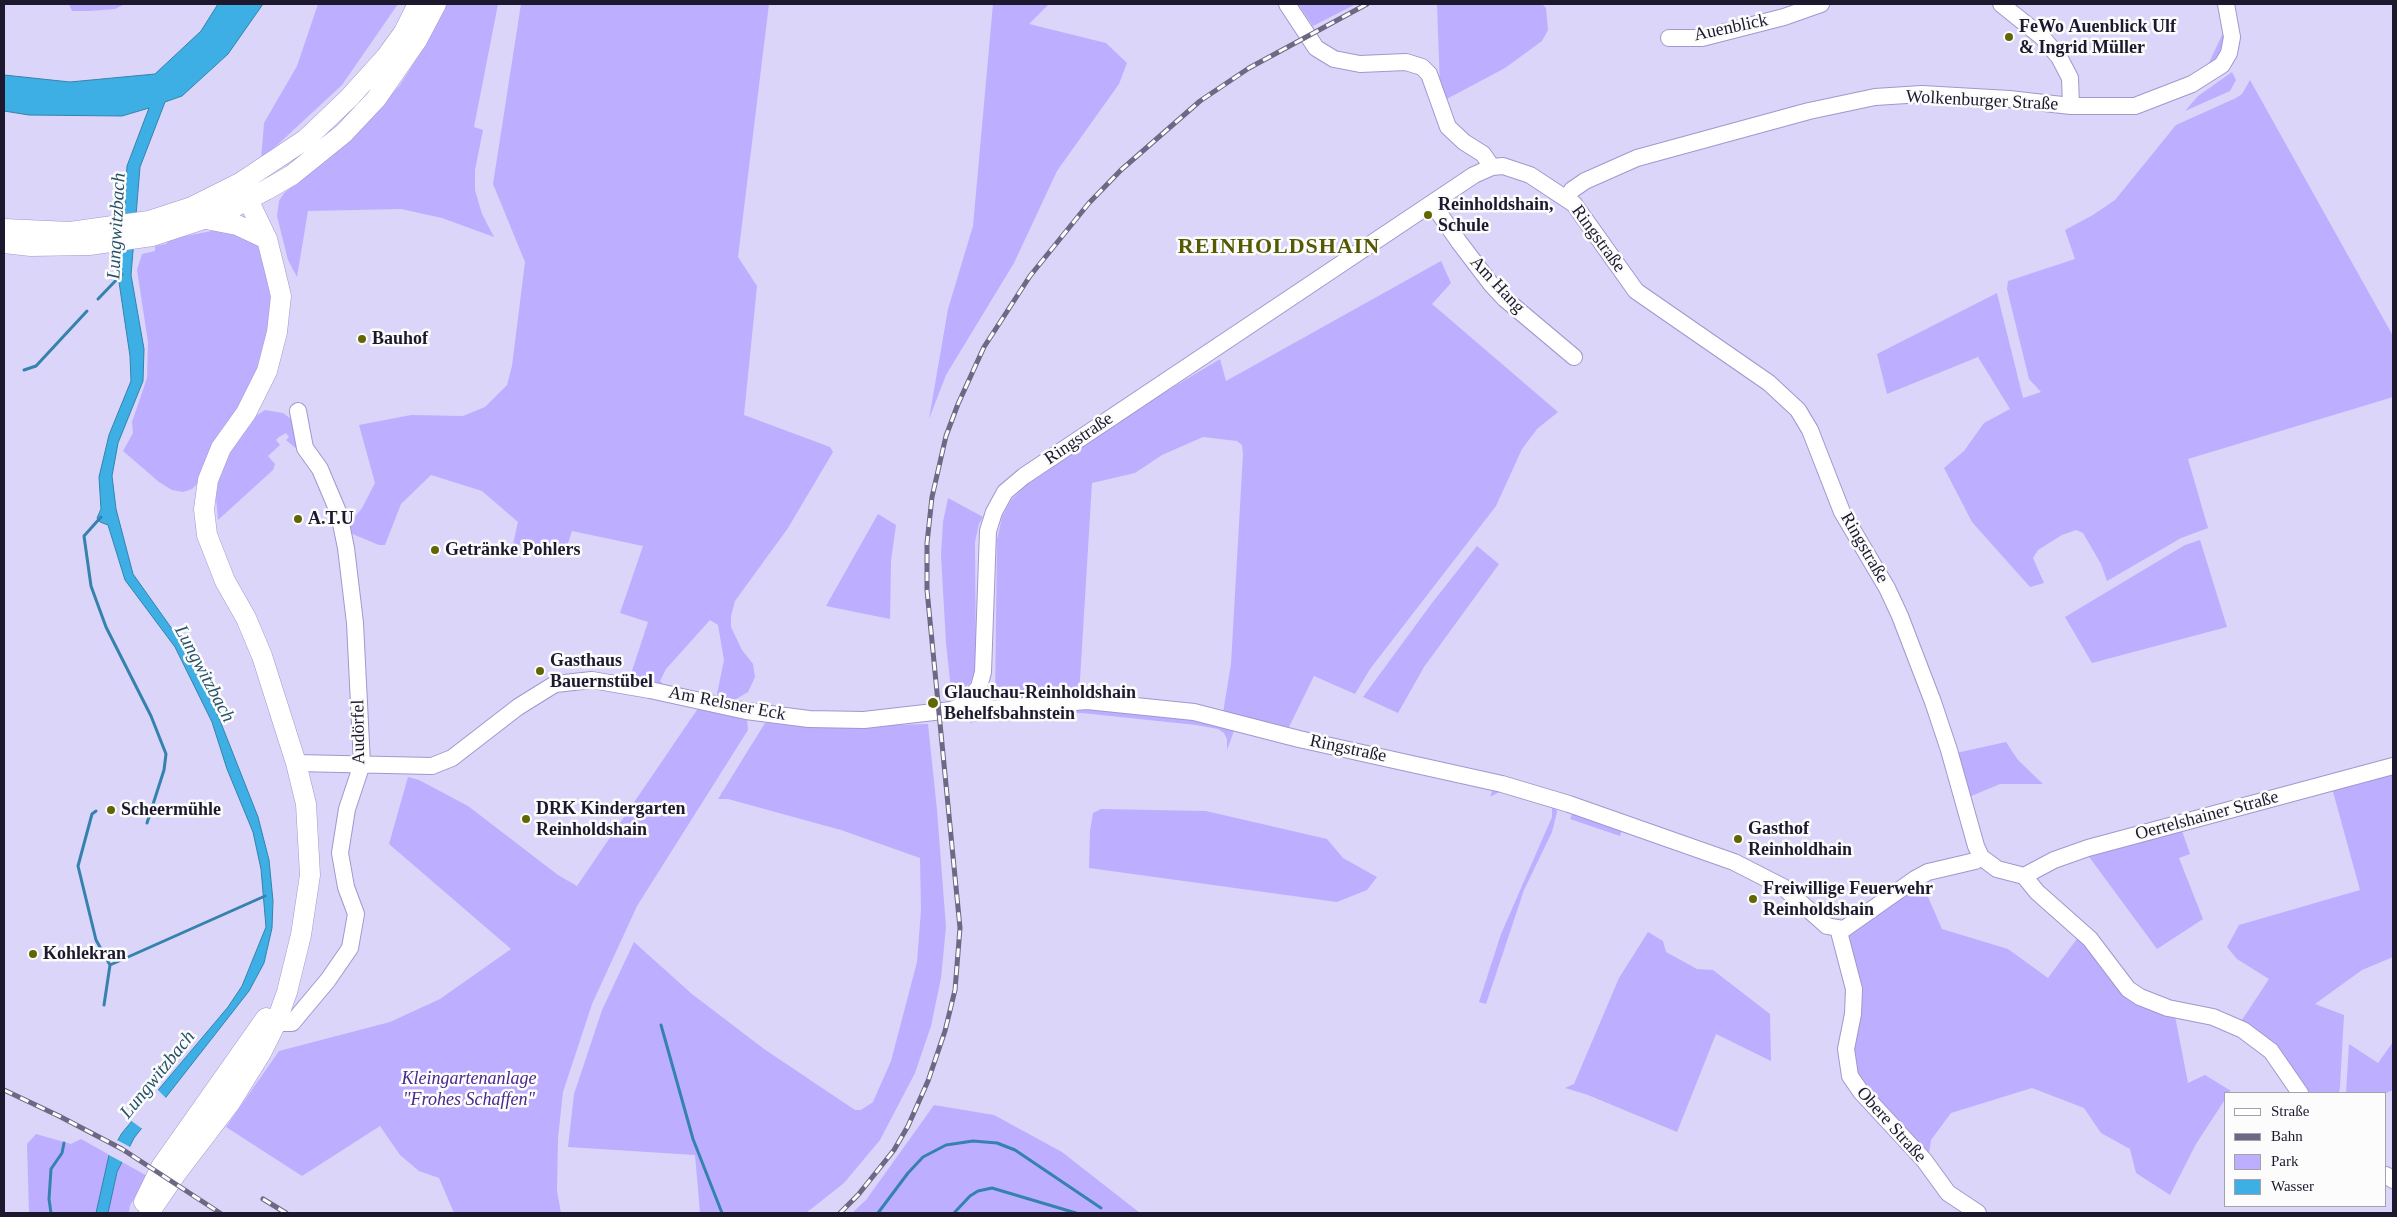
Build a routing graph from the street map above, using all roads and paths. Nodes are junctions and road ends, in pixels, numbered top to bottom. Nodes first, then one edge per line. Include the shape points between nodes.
1 (418, 4) edge
2 (436, 4) edge
3 (1287, 4) edge
4 (1821, 4) edge
5 (2001, 4) edge
6 (2226, 4) edge
7 (1669, 38) dead end
8 (2071, 106) junction
9 (1492, 167) junction
10 (245, 191) junction
11 (1567, 198) junction
12 (1432, 203) junction
13 (206, 219) junction
14 (4, 229) edge
15 (150, 229) junction
16 (103, 237) junction
17 (267, 239) junction
18 (4, 243) edge
19 (1574, 356) dead end
20 (298, 411) dead end
21 (970, 698) junction
22 (296, 763) junction
23 (362, 764) junction
24 (2393, 766) edge
25 (1981, 857) junction
26 (2024, 876) junction
27 (1838, 928) junction
28 (295, 960) junction
29 (276, 1023) junction
30 (2299, 1092) edge
31 (139, 1213) edge
32 (149, 1213) edge
33 (1978, 1213) edge

1 - 10 main road via 404,32 349,98
2 - 10 main road via 396,72 344,133 292,175
3 - 9 street via 1316,48 1328,56 1348,63 1406,62 1422,67 1429,74 1448,128 1483,154
4 - 7 street, Auenblick via 1702,38
5 - 8 street via 2042,37 2059,58 2070,78
6 - 8 street, Wolkenburger Straße via 2231,45 2226,59 2216,71 2135,106
8 - 11 street, Wolkenburger Straße via 1922,94 1875,97 1809,111 1637,158 1585,181
9 - 11 street, Ringstraße via 1519,170
9 - 12 street, Ringstraße
10 - 13 main road
10 - 15 main road via 192,207
10 - 17 main road
11 - 25 street, Ringstraße via 1586,218 1636,291 1769,383 1805,420 1842,512 1900,616 1933,702
12 - 19 street, Am Hang via 1491,284
12 - 21 street, Ringstraße via 1024,476 1005,492 988,531 983,672 979,687
13 - 15 main road
13 - 17 main road via 238,225
14 - 16 main road
15 - 16 main road
16 - 18 main road via 69,246
17 - 22 main road via 281,296 277,332 267,372 246,413 221,448 208,480 204,508 207,535 225,581 262,656
20 - 23 street, Audörfel via 305,448 320,470 339,514 346,548 355,623
21 - 23 street, Am Relsner Eck via 951,710 864,720 809,719 746,711 592,680 555,684 518,707 452,758 432,766
21 - 27 street, Ringstraße via 991,709 1087,701 1194,712 1502,784 1734,862 1783,887 1827,926
22 - 23 street, Am Relsner Eck
22 - 28 main road via 306,804 310,875
23 - 29 street, Audörfel via 347,809 340,853 346,887 356,914 350,948 292,1023
24 - 26 street, Oertelshainer Straße via 2088,848 2054,860
25 - 26 street via 1998,869
25 - 27 street via 1928,872 1844,929
26 - 30 street via 2037,892 2090,939 2128,989 2168,1008 2213,1017 2243,1030 2271,1051
27 - 33 street, Obere Straße via 1854,990 1846,1048 1850,1076 1924,1160 1948,1193
28 - 29 main road
28 - 31 main road via 264,1022 161,1166
29 - 32 main road via 230,1103

